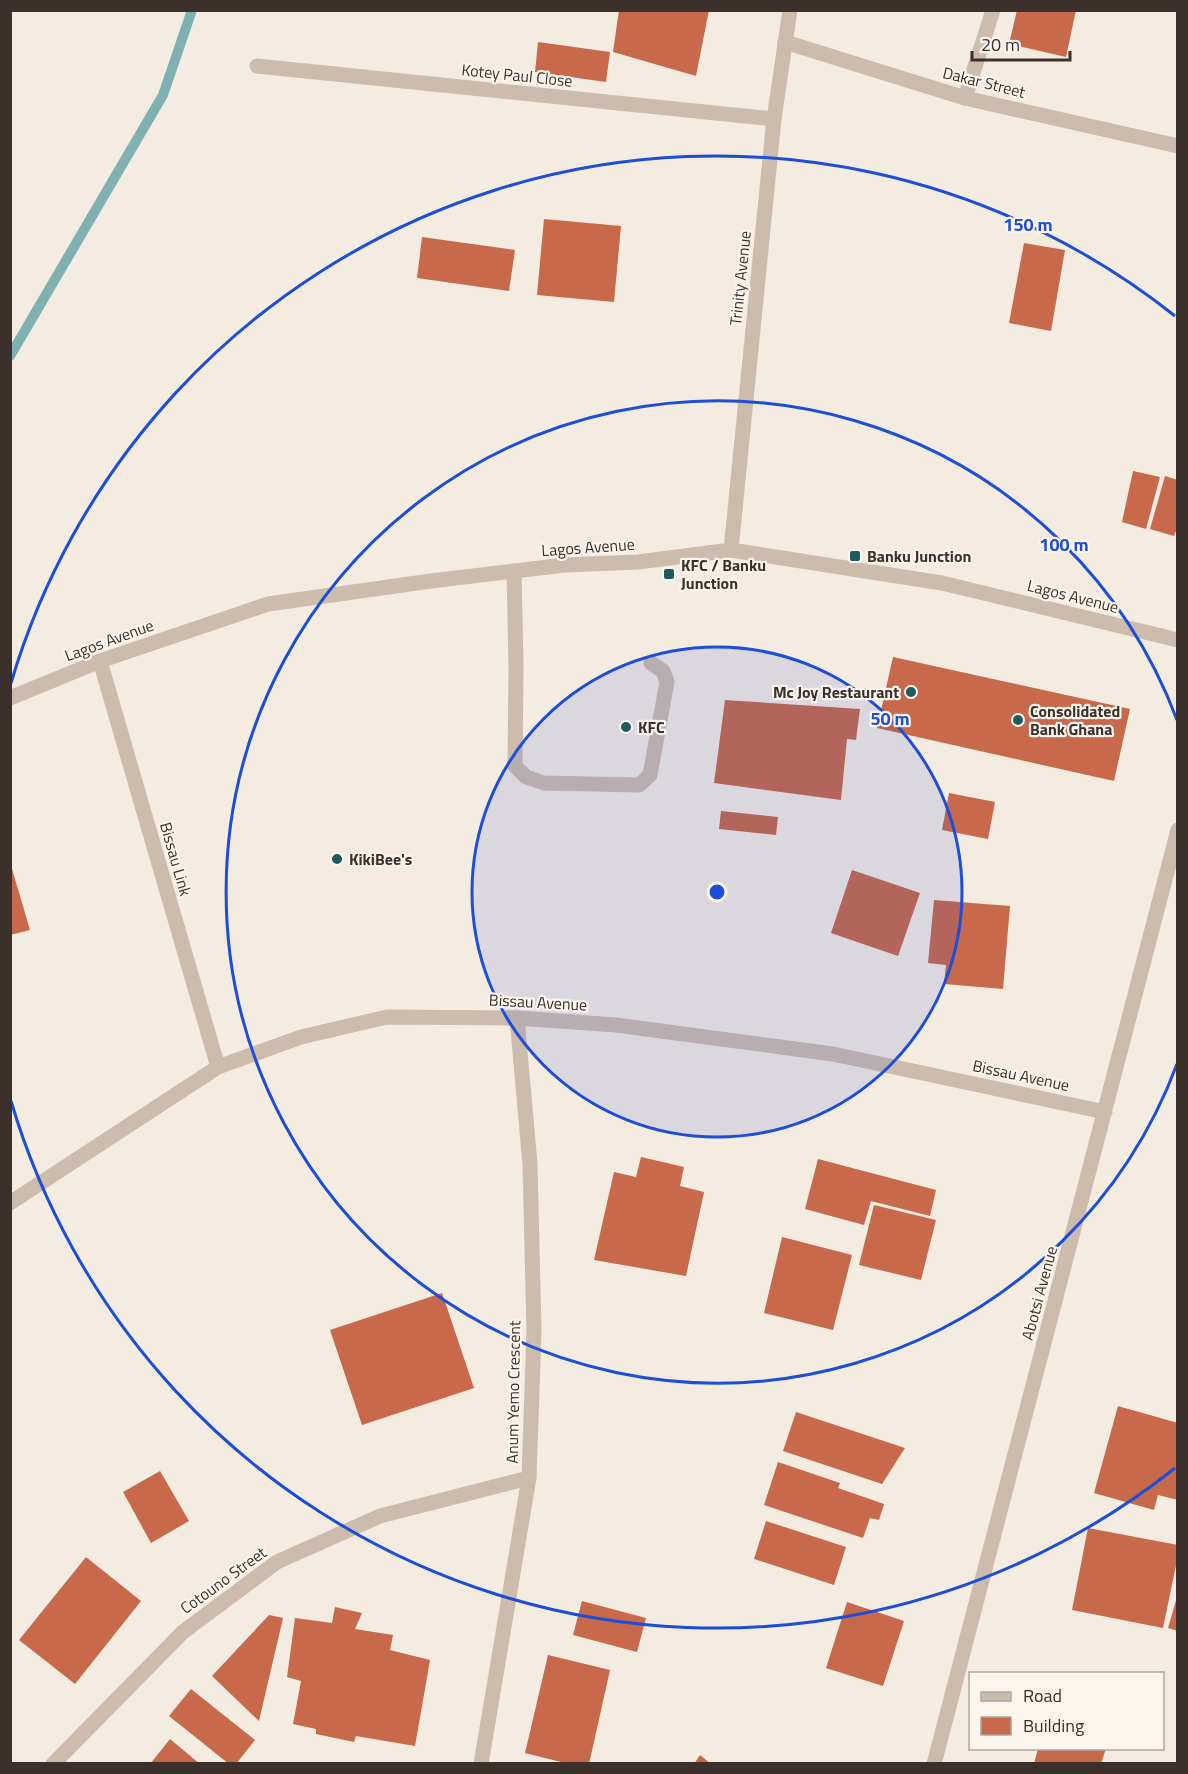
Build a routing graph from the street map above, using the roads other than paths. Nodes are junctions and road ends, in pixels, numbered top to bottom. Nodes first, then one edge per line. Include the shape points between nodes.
1 (790, 10) edge
2 (993, 10) edge
3 (785, 42) junction
4 (257, 66) dead end
5 (965, 98) junction
6 (774, 119) junction
7 (1178, 146) edge
8 (731, 550) junction
9 (514, 571) junction
10 (1178, 640) edge
11 (100, 661) junction
12 (651, 663) dead end
13 (10, 698) edge
14 (1178, 830) edge
15 (517, 1018) junction
16 (218, 1067) junction
17 (1105, 1112) junction
18 (10, 1203) edge
19 (529, 1478) junction
20 (53, 1764) edge
21 (481, 1764) edge
22 (934, 1764) edge

1 - 3 street, Trinity Avenue
2 - 5 street
3 - 5 street, Dakar Street
3 - 6 street, Trinity Avenue
4 - 6 street, Kotey Paul Close
5 - 7 street, Dakar Street
6 - 8 street, Trinity Avenue
8 - 9 street, Lagos Avenue
8 - 10 street, Lagos Avenue via 942,583
9 - 11 street, Lagos Avenue via 268,604
9 - 12 street via 515,766 526,777 544,783 639,785 650,774 667,682 663,671
11 - 13 street, Lagos Avenue
11 - 16 street, Bissau Link
14 - 17 street, Abotsi Avenue
15 - 16 street, Bissau Avenue via 387,1017 301,1037
15 - 17 street, Bissau Avenue via 616,1025 833,1054
15 - 19 street, Anum Yemo Crescent via 530,1164 534,1331
16 - 18 street, Bissau Avenue
17 - 22 street, Abotsi Avenue
19 - 20 street, Cotouno Street via 380,1516 277,1562 183,1632
19 - 21 street, Anum Yemo Crescent

